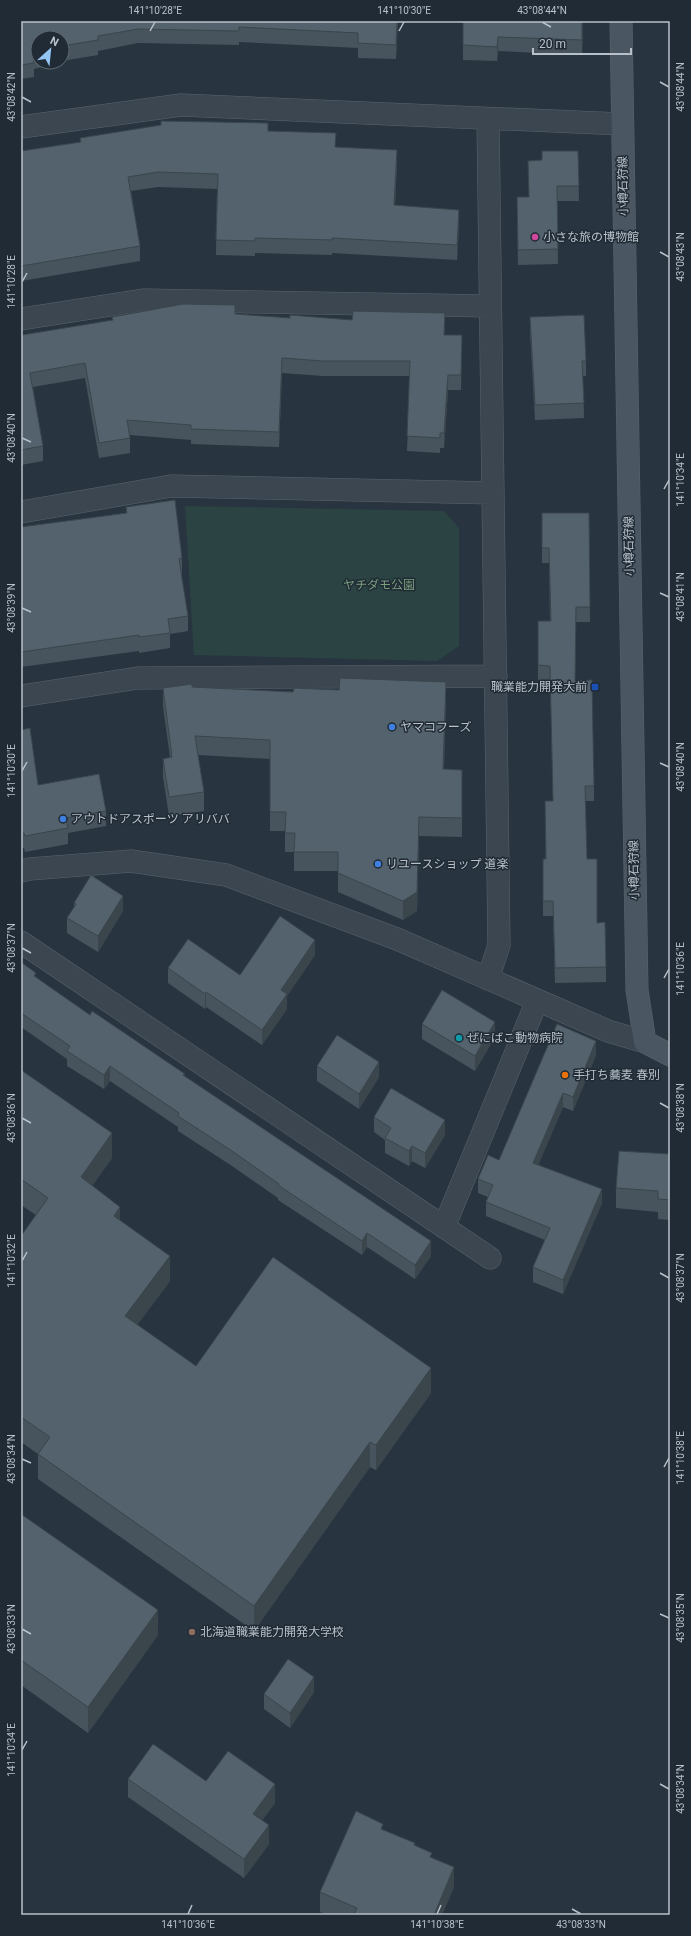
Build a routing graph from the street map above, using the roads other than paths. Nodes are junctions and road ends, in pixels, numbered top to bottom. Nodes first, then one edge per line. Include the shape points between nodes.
1 (621, 21) edge
2 (488, 119) junction
3 (622, 124) junction
4 (21, 127) edge
5 (490, 306) junction
6 (21, 319) edge
7 (493, 494) junction
8 (21, 512) edge
9 (496, 676) junction
10 (21, 696) edge
11 (21, 871) edge
12 (21, 942) edge
13 (488, 979) junction
14 (537, 1001) junction
15 (645, 1042) junction
16 (670, 1055) edge
17 (444, 1227) junction
18 (490, 1258) dead end

1 - 3 main road, 小樽石狩線
2 - 3 street
2 - 4 street via 181,105
2 - 5 street
3 - 15 main road, 小樽石狩線 via 637,990
5 - 6 street via 143,300
5 - 7 street
7 - 8 street via 171,486
7 - 9 street
9 - 10 street via 138,678
9 - 13 street via 500,945
11 - 13 street via 131,861 226,876 397,939
12 - 17 street
13 - 14 street
14 - 15 street via 608,1031
14 - 17 street
15 - 16 main road
17 - 18 street

